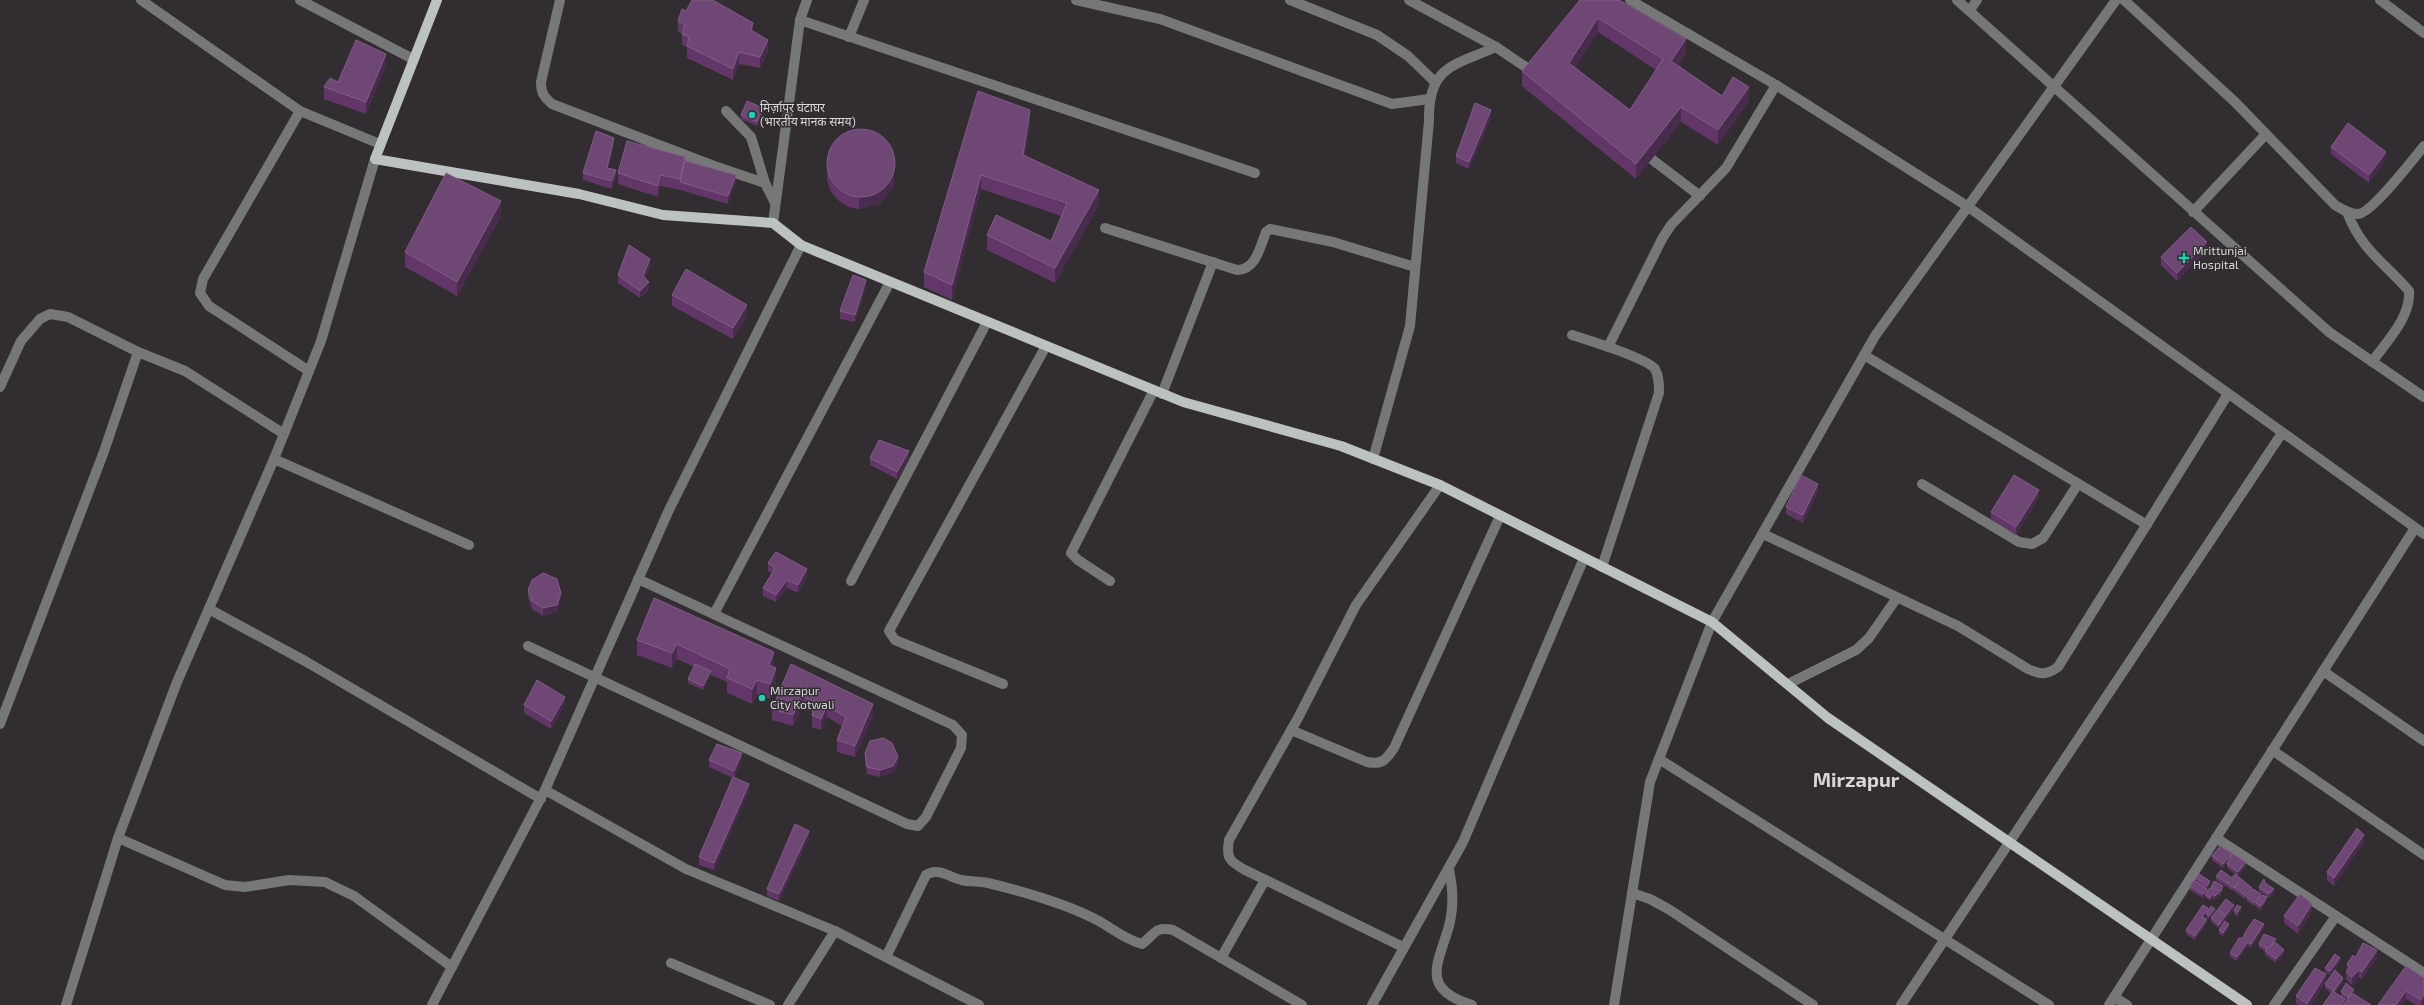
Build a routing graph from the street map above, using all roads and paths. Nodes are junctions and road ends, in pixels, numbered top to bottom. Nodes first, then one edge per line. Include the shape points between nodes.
1 (141, 0) edge
2 (300, 0) edge
3 (438, 0) edge
4 (560, 0) edge
5 (807, 0) edge
6 (864, 0) edge
7 (1076, 0) edge
8 (1290, 0) edge
9 (1409, 0) edge
10 (1630, 0) edge
11 (1957, 0) edge
12 (1978, 0) edge
13 (2116, 0) edge
14 (2124, 0) edge
15 (2380, 0) edge
16 (1970, 10) junction
17 (800, 20) junction
18 (2424, 33) edge
19 (849, 37) junction
20 (1496, 47) junction
21 (413, 60) junction
22 (1543, 76) edge
23 (1435, 82) junction
24 (1776, 85) junction
25 (2053, 88) junction
26 (1429, 99) junction
27 (300, 111) junction
28 (726, 111) dead end
29 (2266, 134) junction
30 (1630, 143) edge
31 (380, 144) junction
32 (2424, 146) edge
33 (375, 159) junction
34 (1255, 173) dead end
35 (765, 183) junction
36 (1700, 196) junction
37 (775, 203) junction
38 (1968, 206) junction
39 (2193, 212) junction
40 (2347, 212) junction
41 (773, 223) junction
42 (1105, 228) dead end
43 (801, 245) junction
44 (1213, 262) junction
45 (1415, 267) junction
46 (890, 282) junction
47 (987, 322) junction
48 (1572, 334) dead end
49 (1046, 346) junction
50 (1608, 347) junction
51 (138, 352) junction
52 (1864, 355) junction
53 (2372, 362) junction
54 (309, 371) junction
55 (0, 388) edge
56 (1158, 392) junction
57 (2228, 394) junction
58 (2424, 397) edge
59 (2282, 433) junction
60 (284, 434) junction
61 (274, 459) junction
62 (1373, 459) junction
63 (1922, 484) dead end
64 (2078, 484) junction
65 (1440, 485) junction
66 (1500, 516) junction
67 (2147, 525) junction
68 (2415, 528) junction
69 (1763, 534) junction
70 (2424, 534) edge
71 (469, 545) dead end
72 (1584, 558) junction
73 (1602, 567) junction
74 (638, 579) junction
75 (851, 581) dead end
76 (1110, 581) dead end
77 (1896, 599) junction
78 (209, 609) junction
79 (714, 614) junction
80 (1712, 622) junction
81 (528, 646) dead end
82 (2323, 671) junction
83 (594, 679) junction
84 (1003, 684) dead end
85 (1788, 684) junction
86 (0, 724) edge
87 (1291, 730) junction
88 (2424, 741) edge
89 (2272, 750) junction
90 (1659, 759) junction
91 (546, 790) junction
92 (541, 799) junction
93 (118, 838) junction
94 (2216, 838) junction
95 (2010, 841) junction
96 (2424, 855) edge
97 (1449, 870) junction
98 (1266, 880) junction
99 (1632, 893) junction
100 (2336, 916) junction
101 (835, 931) junction
102 (2152, 938) junction
103 (1945, 939) junction
104 (1404, 947) junction
105 (886, 956) junction
106 (1221, 958) junction
107 (671, 963) dead end
108 (452, 967) junction
109 (2424, 974) edge
110 (2112, 1001) edge
111 (66, 1005) edge
112 (432, 1005) edge
113 (770, 1005) edge
114 (788, 1005) edge
115 (979, 1005) edge
116 (1302, 1005) edge
117 (1372, 1005) edge
118 (1472, 1005) edge
119 (1614, 1005) edge
120 (1813, 1005) edge
121 (1901, 1005) edge
122 (2049, 1005) edge
123 (2127, 1005) edge
124 (2247, 1005) edge
125 (2274, 1005) edge

1 - 27 street
2 - 21 street
3 - 21 main road
4 - 35 street via 541,82 541,92 545,98 552,104
5 - 17 street
6 - 19 street
7 - 26 street via 1160,19 1392,104
8 - 23 street via 1377,35 1408,56
9 - 20 street
10 - 24 street
11 - 16 street
12 - 16 street
13 - 25 street
14 - 29 street via 2236,102
15 - 18 street
16 - 25 street
17 - 19 street
17 - 37 street
19 - 34 street
20 - 22 street
20 - 23 street via 1446,69
21 - 31 main road
23 - 26 street
24 - 36 street via 1726,168
24 - 38 street
25 - 38 street
25 - 39 street
26 - 45 street
27 - 31 street
27 - 54 street via 203,279 200,293 209,306
28 - 35 street via 751,137
29 - 39 street
29 - 40 street via 2335,204
30 - 36 street
31 - 33 main road
32 - 40 street via 2371,208 2359,214
33 - 41 main road via 579,194 663,215
33 - 54 street via 321,341
35 - 37 street
36 - 50 street via 1671,225 1662,239
37 - 41 street
38 - 52 street
38 - 57 street
39 - 53 street via 2329,332
40 - 53 street via 2354,232 2364,246 2409,291 2410,301 2406,313
41 - 43 main road
42 - 44 street
43 - 46 main road
43 - 74 street via 668,512
44 - 45 street via 1245,270 1252,264 1266,232 1275,229 1333,242
44 - 56 street
45 - 62 street via 1410,326
46 - 47 main road
46 - 79 street
47 - 49 main road
47 - 75 street
48 - 50 street
49 - 56 main road
49 - 84 street via 889,631 895,640
50 - 73 street via 1644,361 1654,368 1659,378 1660,393
51 - 55 street via 68,317 50,314 40,319 21,341
51 - 60 street via 185,372
51 - 86 street via 103,454
52 - 64 street
52 - 69 street
53 - 58 street
54 - 60 street
56 - 62 main road via 1183,402 1341,446
56 - 76 street via 1071,553
57 - 59 street
57 - 67 street
59 - 68 street
59 - 95 street
60 - 61 street
61 - 71 street
61 - 78 street
62 - 65 main road
63 - 64 street via 2019,542 2032,544 2043,538
64 - 67 street
65 - 66 main road
65 - 87 street via 1356,605
66 - 72 main road
66 - 87 street via 1394,748 1385,761 1378,764 1367,762
67 - 77 street via 2058,666 2049,673 2039,674 2028,669 1958,626
68 - 70 street
68 - 82 street
69 - 77 street
69 - 80 street
72 - 73 main road
72 - 97 street
73 - 80 main road
74 - 79 street
74 - 83 street
77 - 85 street via 1869,638 1856,650
78 - 92 street via 305,661
78 - 93 street via 177,682
79 - 83 street via 953,725 962,735 961,748 926,817 918,826 907,824
80 - 85 main road
80 - 90 street
81 - 83 street
82 - 88 street
82 - 89 street
83 - 91 street
85 - 95 main road via 1828,718
87 - 98 street via 1229,840 1227,854 1233,863
89 - 94 street
89 - 96 street
90 - 99 street via 1650,782
90 - 103 street
91 - 92 street
91 - 101 street via 686,869
92 - 108 street
93 - 108 street via 225,886 245,887 289,880 325,882 354,896
93 - 111 street
94 - 100 street
94 - 102 street
95 - 102 main road
95 - 103 street
97 - 104 street
97 - 118 street via 1453,905 1435,970 1437,982 1444,992
98 - 104 street
98 - 106 street
99 - 119 street
99 - 120 street via 1670,910
100 - 109 street
100 - 125 street
101 - 105 street
101 - 114 street
102 - 110 street
102 - 124 main road
103 - 121 street
103 - 122 street
104 - 117 street
105 - 106 street via 921,883 931,872 941,872 961,880 987,883 1054,903 1093,918 1142,944 1155,931 1163,928 1173,930
105 - 115 street
106 - 116 street
107 - 113 street
108 - 112 street
110 - 123 street

